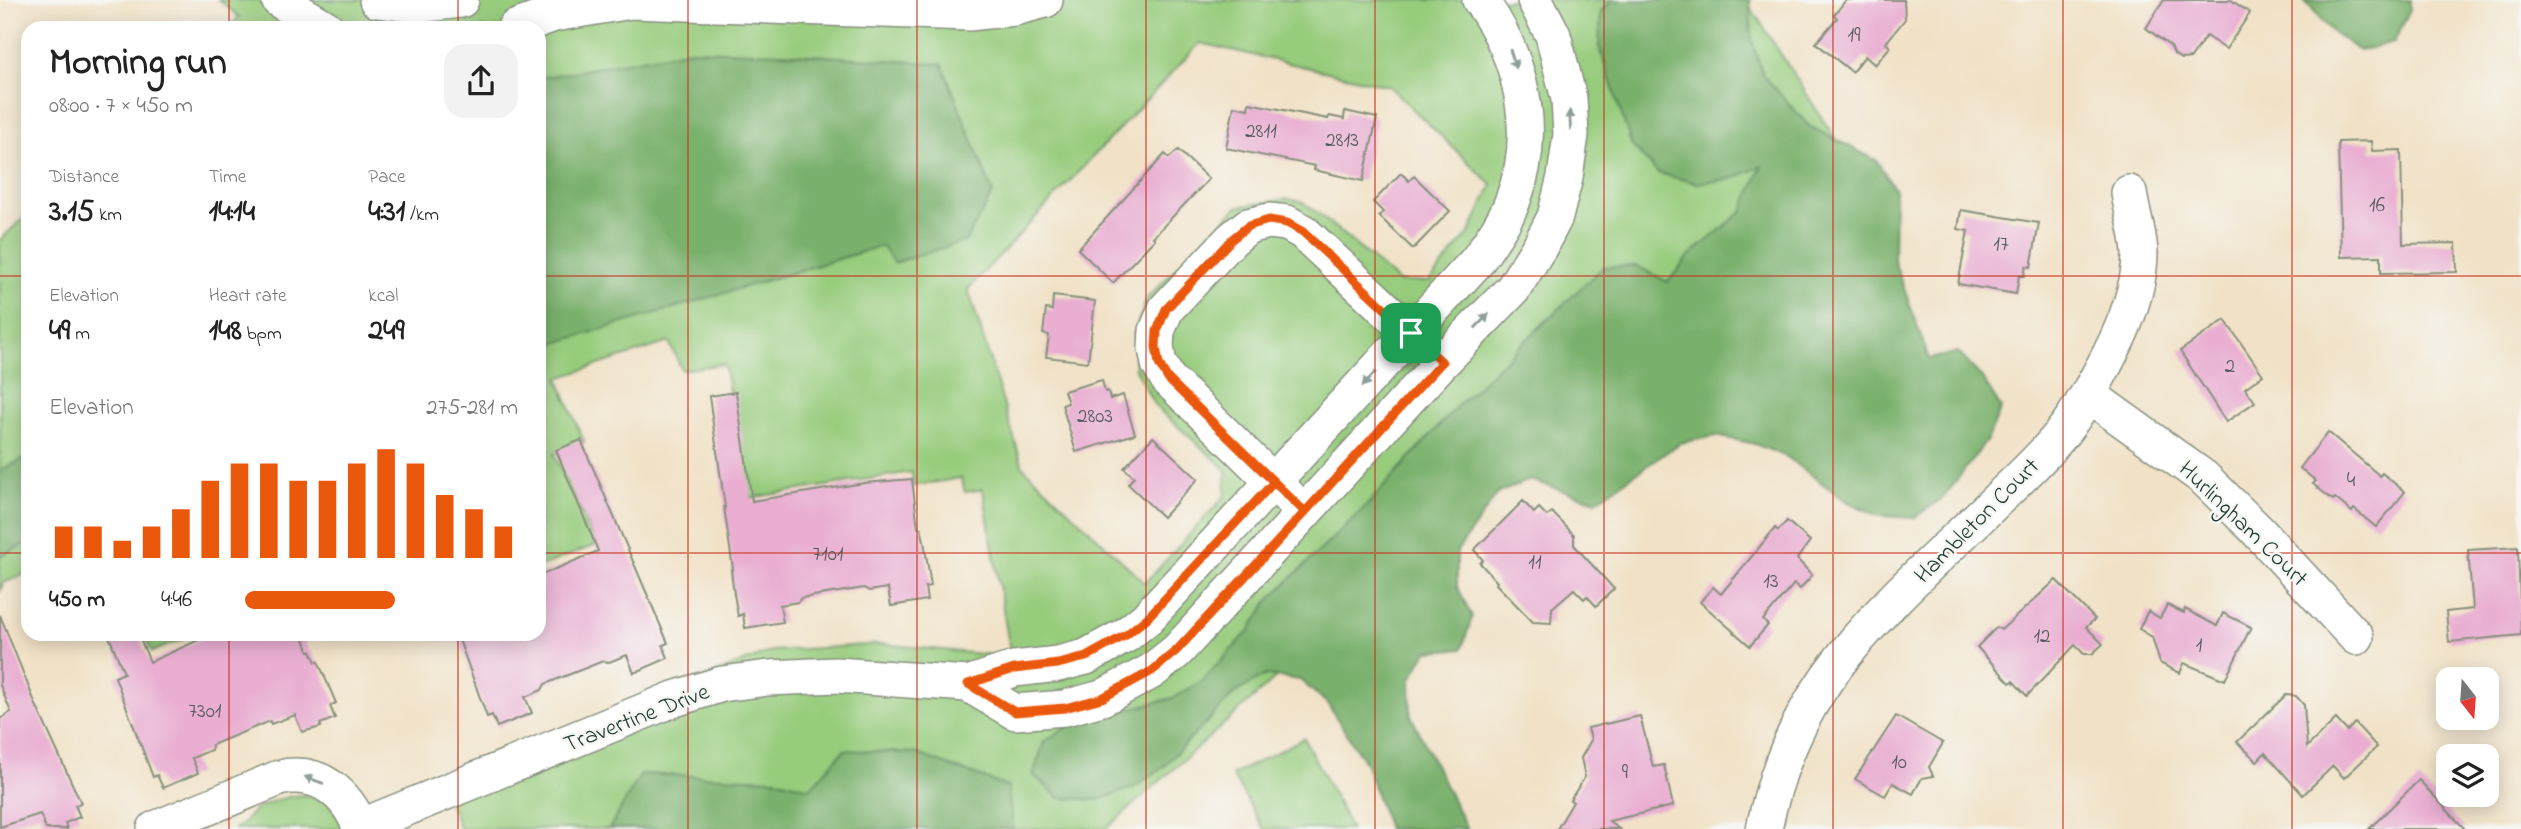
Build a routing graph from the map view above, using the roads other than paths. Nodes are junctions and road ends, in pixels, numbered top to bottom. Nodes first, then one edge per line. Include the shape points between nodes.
1 (279, 0) edge
2 (377, 0) edge
3 (461, 0) edge
4 (1045, 0) edge
5 (1535, 0) edge
6 (1498, 6) edge
7 (314, 21) edge
8 (534, 21) edge
9 (2129, 193) dead end
10 (1411, 333) junction
11 (1442, 362) junction
12 (2089, 394) junction
13 (1274, 482) junction
14 (1305, 512) junction
15 (2356, 637) dead end
16 (968, 684) junction
17 (361, 828) edge
18 (155, 829) edge
19 (1764, 829) edge

1 - 7 street
2 - 3 street via 418,5
4 - 8 street via 969,13 631,1
11 -> 5 street, Travertine Drive via 1513,289 1555,217 1571,135 1569,99 1553,35
6 -> 10 street, Travertine Drive via 1524,105 1526,134 1516,190 1478,261
9 - 12 street, Hambleton Court via 2140,254 2134,295
10 - 11 street
10 -> 13 street, Travertine Drive
10 - 13 street via 1303,232 1269,220 1248,226 1232,239 1166,309 1156,347 1168,379
11 - 14 street, Travertine Drive
12 - 15 street, Hurlingham Court via 2204,478
12 - 19 street, Hambleton Court via 2061,434 2022,476 1845,653 1792,737
13 - 14 street
13 - 16 street, Travertine Drive via 1126,635 1086,657 1014,669
14 - 16 street, Travertine Drive via 1177,650 1152,671 1102,698 1065,708 1015,712
16 - 17 street, Travertine Drive via 836,675 722,684 674,699
17 -> 18 street, Travertine Drive via 347,802 331,787 295,775

